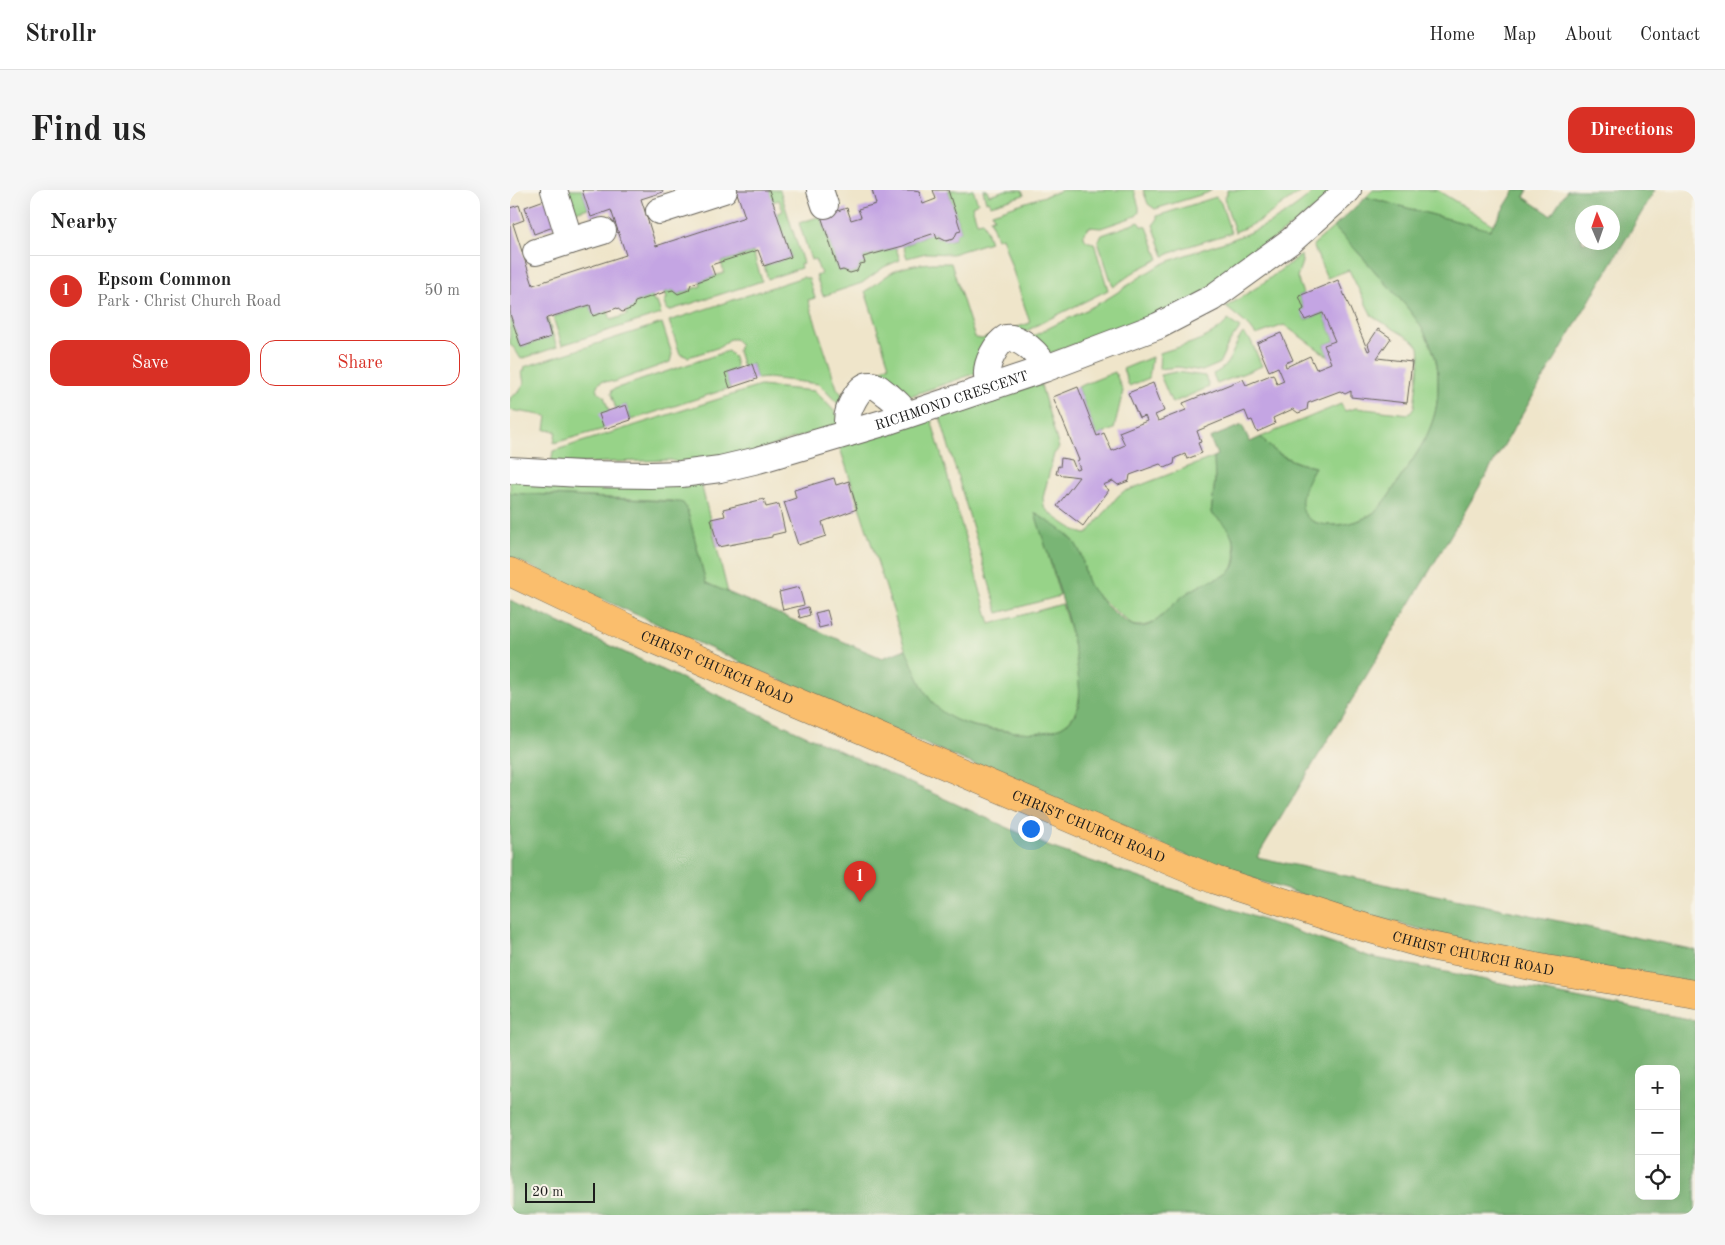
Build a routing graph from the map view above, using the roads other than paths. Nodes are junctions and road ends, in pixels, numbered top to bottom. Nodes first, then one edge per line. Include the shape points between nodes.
1 (554, 190) edge
2 (724, 190) edge
3 (1348, 190) edge
4 (690, 195) edge
5 (659, 211) dead end
6 (603, 231) dead end
7 (570, 241) junction
8 (536, 252) dead end
9 (1045, 368) junction
10 (990, 387) junction
11 (905, 415) junction
12 (849, 433) junction
13 (510, 470) edge
14 (510, 572) edge
15 (1695, 994) edge

1 - 7 street
2 - 4 street
3 - 9 street, RICHMOND CRESCENT via 1292,240 1212,298 1158,326
4 - 5 street
6 - 7 street
7 - 8 street
9 - 10 street, RICHMOND CRESCENT
9 - 10 street via 1042,360 1029,348 1015,338 1006,338 998,345 988,369
10 - 11 street, RICHMOND CRESCENT
11 - 12 street, RICHMOND CRESCENT
11 - 12 street via 902,407 889,396 875,386 866,386 858,393 848,414
12 - 13 street, RICHMOND CRESCENT via 758,460 695,473 619,475
14 - 15 main road, CHRIST CHURCH ROAD via 627,628 1215,880 1430,946

